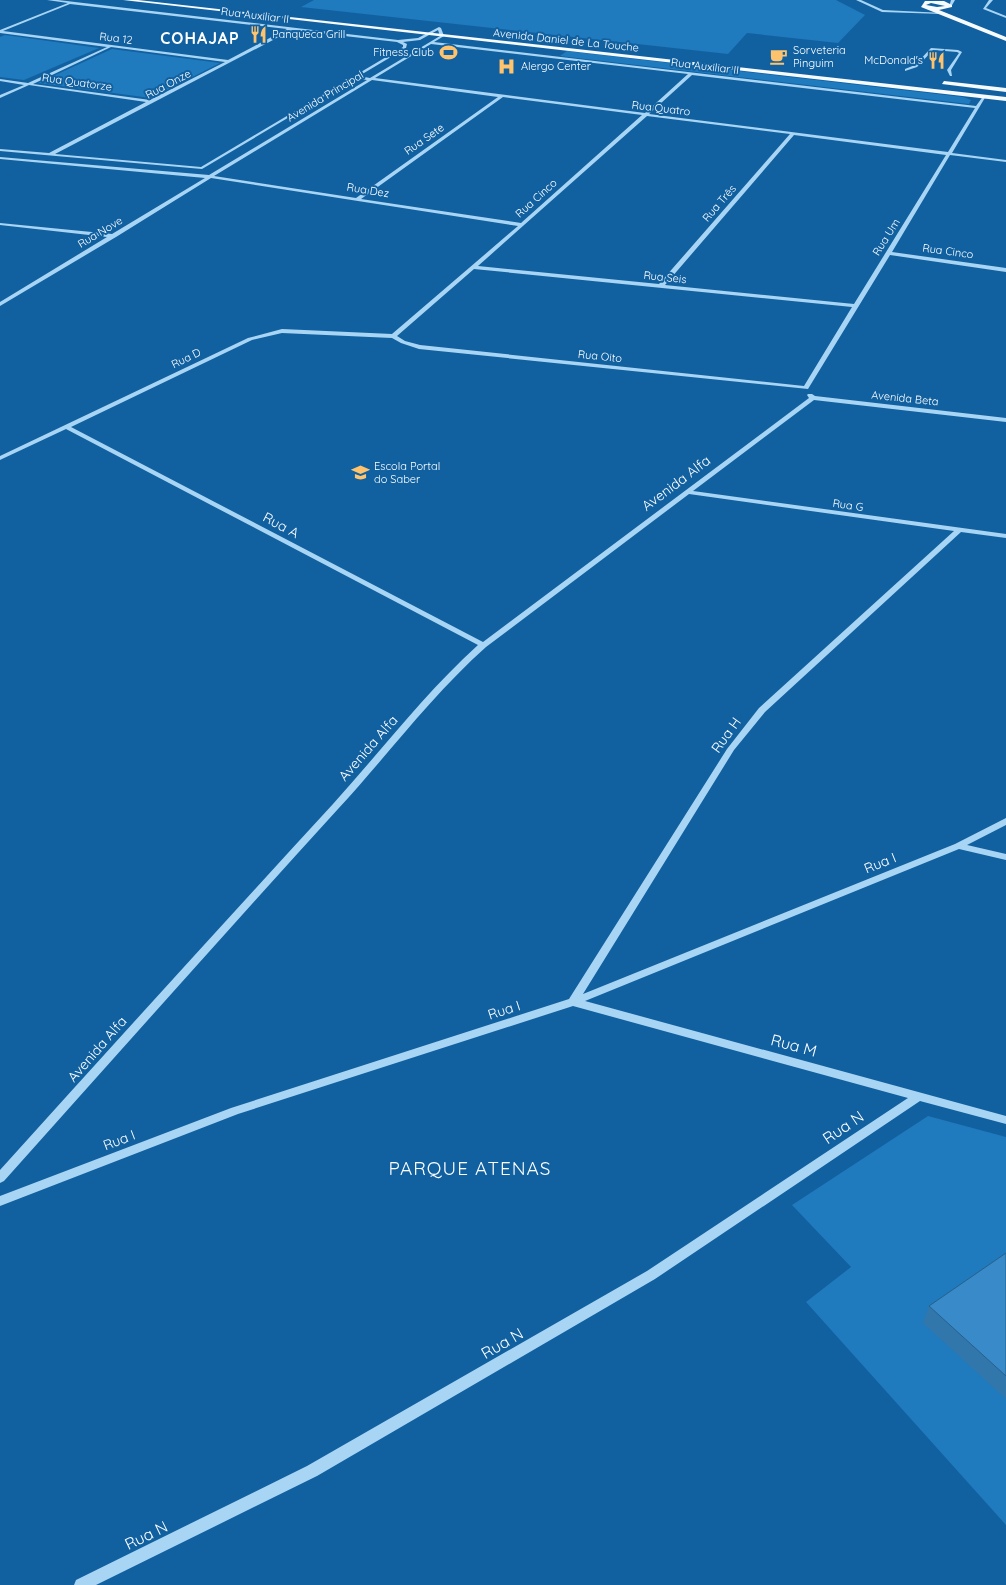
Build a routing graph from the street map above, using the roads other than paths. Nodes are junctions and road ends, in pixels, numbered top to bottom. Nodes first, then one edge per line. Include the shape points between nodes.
1 (49, 0) edge
2 (125, 0) edge
3 (185, 0) edge
4 (858, 0) edge
5 (914, 0) edge
6 (946, 0) edge
7 (952, 0) edge
8 (991, 0) edge
9 (934, 2) edge
10 (72, 3) junction
11 (922, 5) junction
12 (949, 7) junction
13 (192, 8) junction
14 (261, 8) dead end
15 (929, 8) junction
16 (942, 13) junction
17 (1006, 17) edge
18 (200, 18) junction
19 (338, 24) junction
20 (429, 27) dead end
21 (292, 28) junction
22 (438, 28) junction
23 (448, 29) dead end
24 (1, 31) edge
25 (429, 34) junction
26 (1006, 34) edge
27 (442, 36) junction
28 (1006, 39) edge
29 (398, 41) junction
30 (430, 43) junction
31 (110, 46) junction
32 (229, 62) junction
33 (906, 70) dead end
34 (691, 74) junction
35 (951, 75) dead end
36 (355, 78) junction
37 (0, 80) edge
38 (370, 80) junction
39 (936, 82) dead end
40 (28, 84) junction
41 (1005, 88) edge
42 (502, 96) junction
43 (984, 96) junction
44 (0, 97) edge
45 (1006, 97) edge
46 (152, 102) junction
47 (978, 107) junction
48 (644, 114) junction
49 (793, 134) junction
50 (0, 150) edge
51 (51, 154) junction
52 (949, 154) junction
53 (0, 158) edge
54 (1006, 161) edge
55 (202, 168) junction
56 (211, 177) junction
57 (358, 199) junction
58 (0, 224) edge
59 (522, 225) junction
60 (114, 236) junction
61 (888, 253) junction
62 (473, 267) junction
63 (1006, 270) edge
64 (661, 286) junction
65 (2, 302) edge
66 (855, 306) junction
67 (393, 336) junction
68 (806, 388) junction
69 (813, 398) junction
70 (1006, 420) edge
71 (67, 427) junction
72 (0, 458) edge
73 (687, 492) junction
74 (958, 531) junction
75 (1006, 536) edge
76 (483, 645) junction
77 (1006, 821) edge
78 (958, 846) junction
79 (1006, 857) edge
80 (573, 1002) junction
81 (920, 1096) junction
82 (1006, 1120) edge
83 (0, 1178) edge
84 (0, 1201) edge
85 (81, 1585) edge

1 - 10 street, Rua Auxiliar II
2 - 13 main road, Avenida Daniel de La Touche
3 - 14 main road
4 - 16 street via 882,11
5 - 11 main road
6 - 9 street
7 - 12 street
8 - 17 street via 984,8
9 - 11 main road
9 - 12 main road
10 - 18 street, Rua Auxiliar II
10 - 24 street
11 - 15 main road
12 - 15 main road
12 - 26 main road via 961,16
13 - 18 main road
13 - 19 main road, Avenida Daniel de La Touche
15 - 16 main road
16 - 28 main road
18 - 21 street, Rua Auxiliar II
19 - 21 main road
19 - 25 main road, Avenida Daniel de La Touche
20 - 22 main road
21 - 29 street, Rua Auxiliar II
21 - 32 street, Rua Onze
22 - 23 main road
22 - 25 street, Rua Auxiliar II
22 - 27 street
24 - 31 street, Rua 12
25 - 27 main road, Avenida Daniel de La Touche
25 - 29 street, Rua Auxiliar II via 416,40
27 - 30 street, Avenida Principal
27 - 43 main road, Avenida Daniel de La Touche
29 - 36 street, Avenida Principal via 405,47
30 - 34 street, Rua Auxiliar II
30 - 38 street, Avenida Principal
31 - 32 street, Rua 12
31 - 40 street
32 - 46 street, Rua Onze
33 - 35 street via 916,66 932,48 958,51 962,53 949,70
34 - 47 street, Rua Auxiliar II
34 - 48 street, Rua Cinco
36 - 38 street, Rua Quatro
36 - 55 street, Avenida Principal
37 - 40 street, Rua Quatorze
38 - 42 street, Rua Quatro
38 - 56 street, Avenida Principal
39 - 41 main road
40 - 44 street
40 - 46 street, Rua Quatorze
41 - 43 main road
41 - 45 main road via 1001,92
42 - 48 street, Rua Quatro
42 - 57 street, Rua Sete
43 - 45 main road, Avenida Daniel de La Touche
43 - 47 street, Rua Um
46 - 51 street, Rua Onze
47 - 52 street, Rua Um
48 - 49 street, Rua Quatro
48 - 59 street, Rua Cinco
49 - 52 street, Rua Quatro
49 - 64 street, Rua Três
50 - 51 street
51 - 55 street
52 - 54 street
52 - 61 street, Rua Um
53 - 56 street
55 - 56 street
56 - 57 street, Rua Dez
56 - 60 street, Rua Nove
57 - 59 street, Rua Dez
58 - 60 street
59 - 62 street, Rua Cinco
60 - 65 street, Rua Nove
61 - 63 street, Rua Cinco
61 - 66 street, Rua Um
62 - 64 street, Rua Seis
62 - 67 street, Rua Cinco
64 - 66 street, Rua Seis
66 - 68 street, Rua Um
67 - 68 street, Rua Oito via 419,347
67 - 71 street, Rua D via 282,331 261,335
68 - 69 street
69 - 70 street, Avenida Beta
69 - 73 street, Avenida Alfa
71 - 72 street, Rua D
71 - 76 street, Rua A
73 - 74 street, Rua G
73 - 76 street, Avenida Alfa
74 - 75 street, Rua G
74 - 80 street, Rua H via 762,710 731,749
76 - 83 street, Avenida Alfa via 431,697 361,779
77 - 78 street, Rua I
78 - 79 street
78 - 80 street, Rua I
80 - 81 street, Rua M
80 - 84 street, Rua I via 235,1111
81 - 82 street, Rua M
81 - 85 street, Rua N via 651,1275 312,1471

